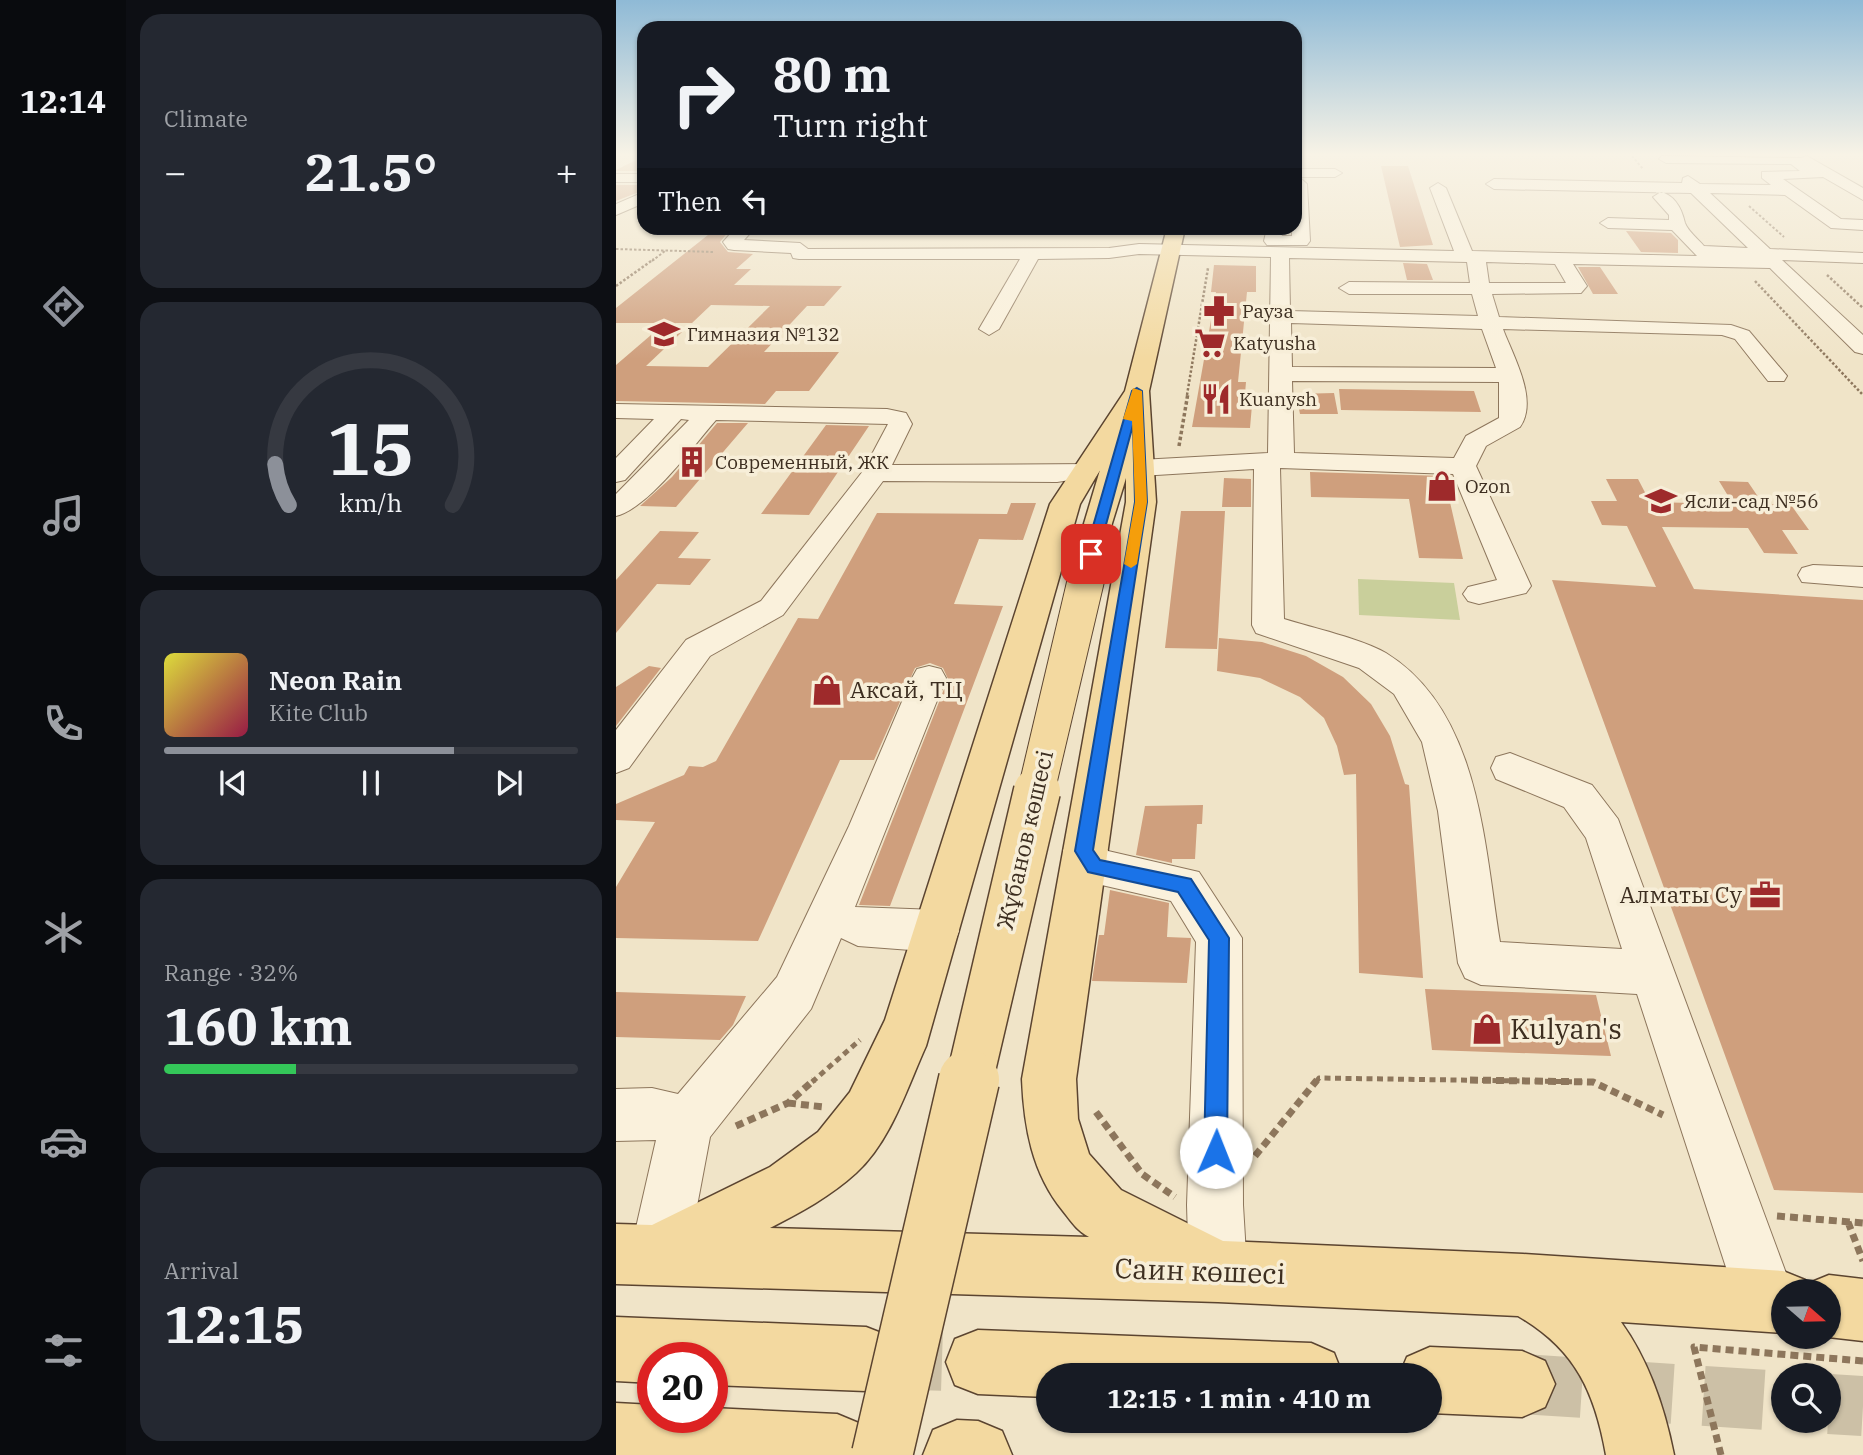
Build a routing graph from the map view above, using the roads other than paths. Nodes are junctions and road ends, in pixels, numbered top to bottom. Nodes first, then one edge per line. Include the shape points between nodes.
1 (1455, 224) edge
2 (1609, 224) edge
3 (1680, 224) edge
4 (1734, 224) edge
5 (1837, 224) edge
6 (1863, 225) edge
7 (739, 235) edge
8 (816, 235) edge
9 (1273, 235) edge
10 (1301, 235) edge
11 (1090, 237) dead end
12 (1174, 239) edge
13 (1036, 245) junction
14 (1280, 253) junction
15 (798, 257) junction
16 (1470, 257) junction
17 (1863, 258) edge
18 (1561, 259) junction
19 (1771, 259) junction
20 (1631, 260) junction
21 (1349, 288) dead end
22 (1480, 289) junction
23 (1278, 317) junction
24 (1490, 321) junction
25 (989, 330) dead end
26 (1863, 347) edge
27 (1279, 374) junction
28 (1509, 375) junction
29 (1776, 376) dead end
30 (1137, 391) junction
31 (616, 411) edge
32 (675, 411) junction
33 (710, 412) junction
34 (1274, 460) junction
35 (1158, 466) junction
36 (1463, 466) junction
37 (1087, 470) junction
38 (875, 473) junction
39 (616, 474) edge
40 (616, 508) edge
41 (1813, 575) dead end
42 (1863, 577) edge
43 (1479, 594) dead end
44 (929, 678) dead end
45 (616, 758) edge
46 (1510, 768) dead end
47 (1084, 851) junction
48 (858, 926) dead end
49 (937, 931) junction
50 (1653, 973) junction
51 (616, 1115) edge
52 (684, 1137) junction
53 (637, 1254) edge
54 (1218, 1271) junction
55 (1523, 1285) junction
56 (1771, 1293) edge
57 (1771, 1302) edge
58 (1841, 1307) edge
59 (1863, 1310) edge
60 (616, 1349) edge
61 (866, 1359) tunnel mouth
62 (978, 1362) tunnel mouth
63 (1036, 1364) edge
64 (1442, 1381) edge
65 (1522, 1384) tunnel mouth
66 (616, 1437) edge
67 (859, 1452) edge
68 (1640, 1455) edge

1 - 16 street
2 - 20 street
3 - 19 street via 1699,251
4 - 19 street
5 - 6 street
7 - 15 street via 734,245
8 - 15 street
9 - 10 street via 1273,241 1301,241
11 - 13 street
12 - 13 street
12 - 14 street via 1211,252
12 - 30 main road, Жұбанов көшесі
13 - 15 street
13 - 25 street
14 - 16 street
14 - 23 street
16 - 18 street
16 - 22 street
17 - 19 street
18 - 20 street
18 - 22 street via 1577,286 1574,289
19 - 20 street
19 - 26 street
21 - 22 street
22 - 24 street
23 - 24 street
23 - 27 street
24 - 28 street
24 - 29 street via 1724,329 1741,335
27 - 28 street
27 - 34 street
28 - 36 street via 1515,408 1511,422 1475,441
30 - 35 main road
30 - 37 main road
30 - 67 main road, Жұбанов көшесі, bridge
31 - 32 street
32 - 33 street
32 - 39 street
33 - 38 street via 897,418 900,424
33 - 40 street
34 - 35 street
34 - 36 street
34 - 50 street via 1268,625 1371,660 1406,685 1440,741 1458,811 1481,963
35 - 47 main road via 1141,502
36 - 43 street via 1515,586
37 - 38 street
37 - 49 main road via 1065,504
38 - 45 street via 772,608 698,648
41 - 42 street
44 - 52 street via 794,993
46 - 50 street via 1578,796 1604,831
47 - 54 street via 1095,867 1184,885 1219,938
47 - 54 main road via 1048,1079 1051,1119 1066,1170 1101,1211
48 - 49 street
49 - 53 main road via 908,1028 869,1111 838,1152 790,1186
50 - 56 street via 1736,1212
51 - 52 street via 678,1119
52 - 53 street
53 - 54 main road, Саин көшесі
54 - 55 main road, Саин көшесі
55 - 57 main road, Саин көшесі
55 - 68 main road via 1569,1310 1595,1336 1620,1382
58 - 59 main road
60 - 61 main road
62 - 63 main road
64 - 65 main road
66 - 67 main road

